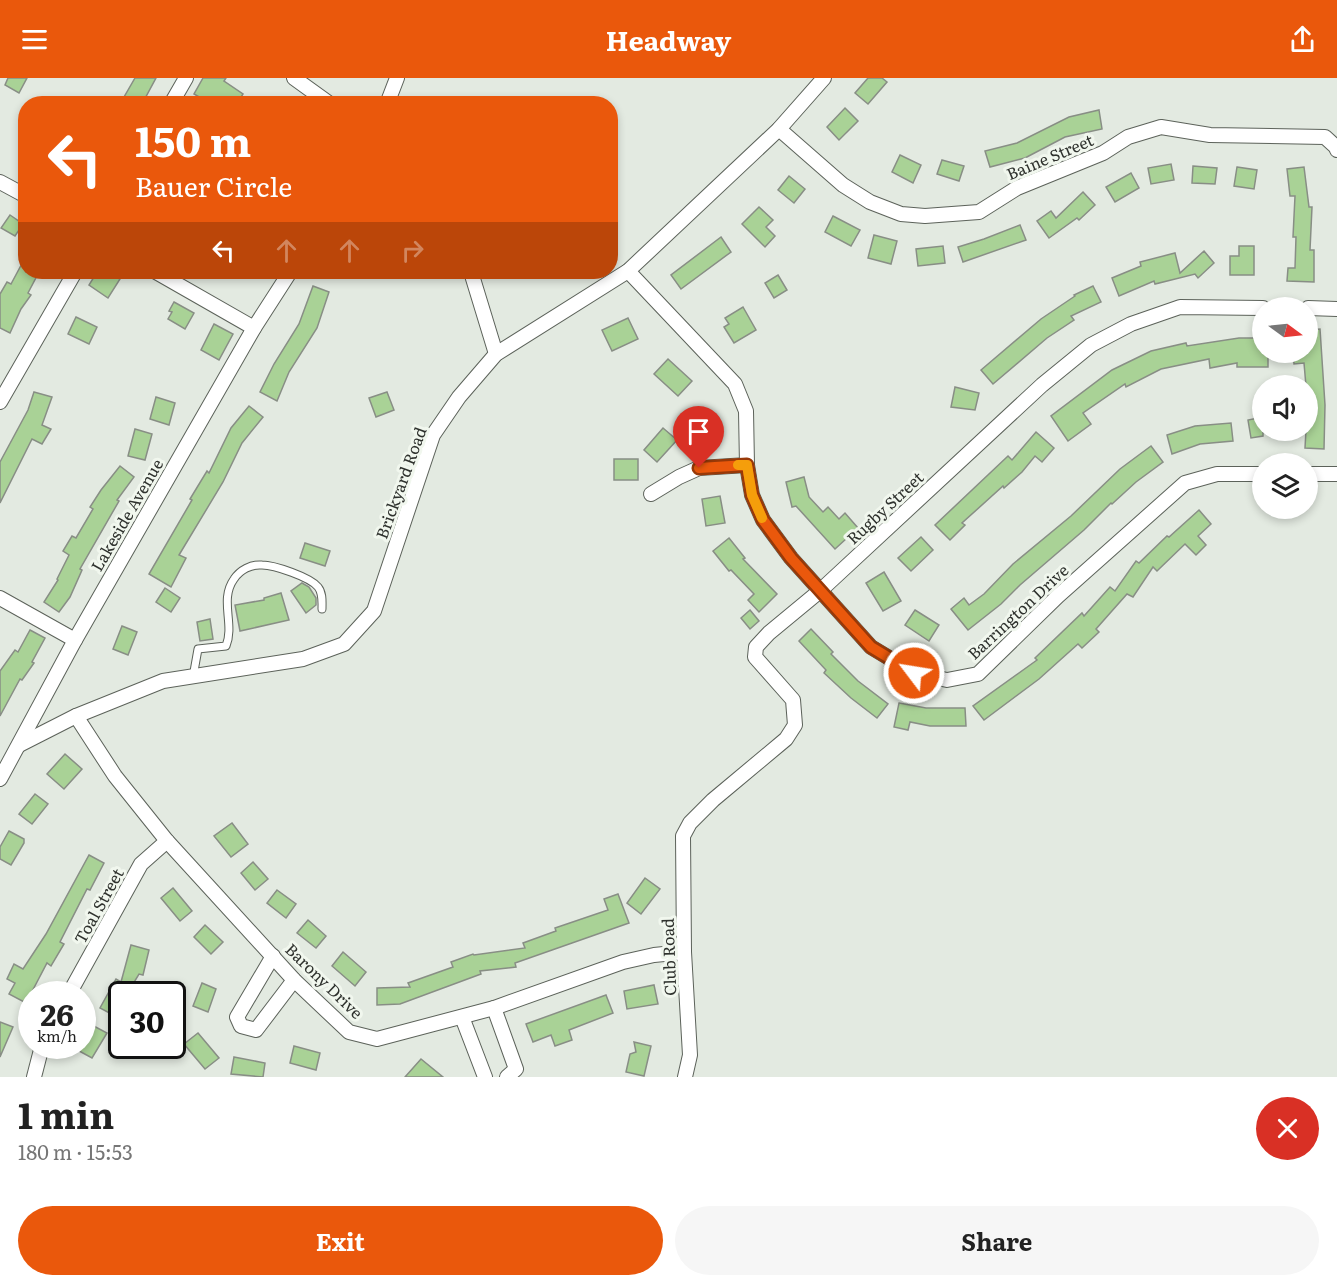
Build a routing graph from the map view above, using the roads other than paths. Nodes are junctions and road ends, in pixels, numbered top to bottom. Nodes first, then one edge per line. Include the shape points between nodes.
1 (186, 78) edge
2 (294, 78) edge
3 (397, 78) edge
4 (824, 78) edge
5 (176, 96) edge
6 (319, 96) edge
7 (390, 96) edge
8 (779, 129) junction
9 (1337, 150) edge
10 (0, 182) edge
11 (18, 192) edge
12 (628, 271) junction
13 (618, 277) edge
14 (71, 279) edge
15 (168, 279) edge
16 (286, 279) edge
17 (473, 279) edge
18 (615, 279) edge
19 (1252, 308) edge
20 (1318, 309) edge
21 (1337, 309) edge
22 (254, 328) junction
23 (496, 354) junction
24 (0, 402) edge
25 (747, 465) junction
26 (1252, 474) edge
27 (1318, 474) edge
28 (1337, 474) edge
29 (651, 494) dead end
30 (821, 590) junction
31 (0, 598) edge
32 (322, 609) dead end
33 (75, 640) junction
34 (193, 677) junction
35 (76, 716) junction
36 (19, 745) junction
37 (0, 779) edge
38 (683, 836) joint
39 (167, 841) junction
40 (684, 952) junction
41 (273, 956) junction
42 (294, 980) junction
43 (76, 981) edge
44 (494, 1008) junction
45 (462, 1017) junction
46 (39, 1059) edge
47 (34, 1077) edge
48 (485, 1077) edge
49 (507, 1077) edge
50 (685, 1077) edge

1 - 5 street
2 - 6 street
3 - 7 street
4 - 8 street, Brickyard Road
8 - 9 street, Baine Street via 843,185 870,202 901,214 925,216 979,212 1017,188 1103,153 1128,137 1161,127 1210,135 1325,137
8 - 12 street, Brickyard Road
10 - 11 street
12 - 13 street, Brickyard Road
12 - 25 street, Barrington Drive via 735,384 746,411
14 - 24 street
15 - 22 street
16 - 22 street, Lakeside Avenue
17 - 23 street
18 - 23 street, Brickyard Road
19 - 30 street, Rugby Street via 1179,307 1131,324 1091,345 1042,385
20 - 21 street
22 - 33 street, Lakeside Avenue
23 - 34 street, Brickyard Road via 433,435 374,611 344,645 303,660
25 - 29 street via 699,468
25 - 30 street, Barrington Drive via 752,495 763,520
26 - 30 street, Barrington Drive via 1217,474 1185,483 1058,596 978,674 947,680 914,673 871,647
27 - 28 street
30 - 38 street, Rugby Street via 756,647 755,657 793,700 795,725 786,739 698,815
31 - 33 street
32 - 34 lane via 317,586 303,577 260,564 245,568 234,579 226,597 226,646 198,649
33 - 36 street, Lakeside Avenue
34 - 35 street, Brickyard Road via 163,681
35 - 36 street, Brickyard Road
35 - 39 street, Barony Drive via 115,776
36 - 37 street, Lakeside Avenue
38 - 40 street, Club Road
39 - 41 street, Barony Drive
39 - 43 street, Toal Street via 141,864
40 - 44 street, Barony Drive via 623,962
40 - 50 street, Club Road via 690,1055
41 - 42 street, Barony Drive
41 - 42 street via 237,1017 241,1026 256,1030
42 - 45 street, Barony Drive via 349,1032 377,1039
44 - 45 street, Barony Drive
44 - 49 street via 516,1069
45 - 48 street
46 - 47 street

